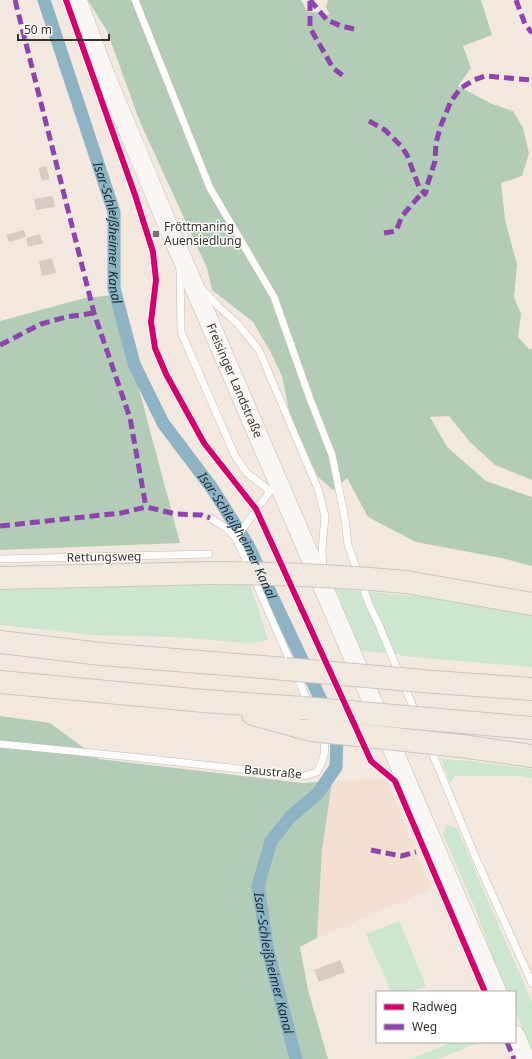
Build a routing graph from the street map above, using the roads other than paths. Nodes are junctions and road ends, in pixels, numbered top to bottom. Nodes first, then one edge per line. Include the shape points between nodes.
1 (77, 0) edge
2 (135, 0) edge
3 (180, 253) junction
4 (188, 272) junction
5 (275, 490) junction
6 (210, 518) dead end
7 (237, 536) junction
8 (0, 559) edge
9 (211, 563) junction
10 (0, 578) edge
11 (323, 586) junction
12 (532, 604) edge
13 (0, 642) edge
14 (0, 682) edge
15 (532, 689) edge
16 (311, 718) junction
17 (532, 728) edge
18 (0, 744) edge
19 (532, 756) edge
20 (532, 983) edge
21 (497, 991) edge
22 (516, 1037) edge
23 (525, 1059) edge

1 - 3 main road, Freisinger Landstraße
2 - 20 lane via 210,188 274,297 332,456 348,544 369,604 478,863
3 - 4 main road, Freisinger Landstraße
3 - 5 lane via 180,332 235,456 247,473
4 - 5 main road, Freisinger Landstraße
4 - 11 lane via 259,350 318,489 325,516 322,550
5 - 7 lane
5 - 11 main road, Freisinger Landstraße
6 - 7 lane, Baustraße
7 - 16 lane, Baustraße
8 - 9 lane, Rettungsweg
9 - 10 highway
9 - 12 highway, bridge via 284,574 406,582
11 - 21 main road, Freisinger Landstraße
13 - 15 highway, bridge via 101,654
14 - 16 highway via 204,701
16 - 17 highway, bridge via 451,721
16 - 18 lane, Baustraße via 323,734 324,759 317,772 304,776
16 - 19 highway, bridge via 461,746
22 - 23 main road

